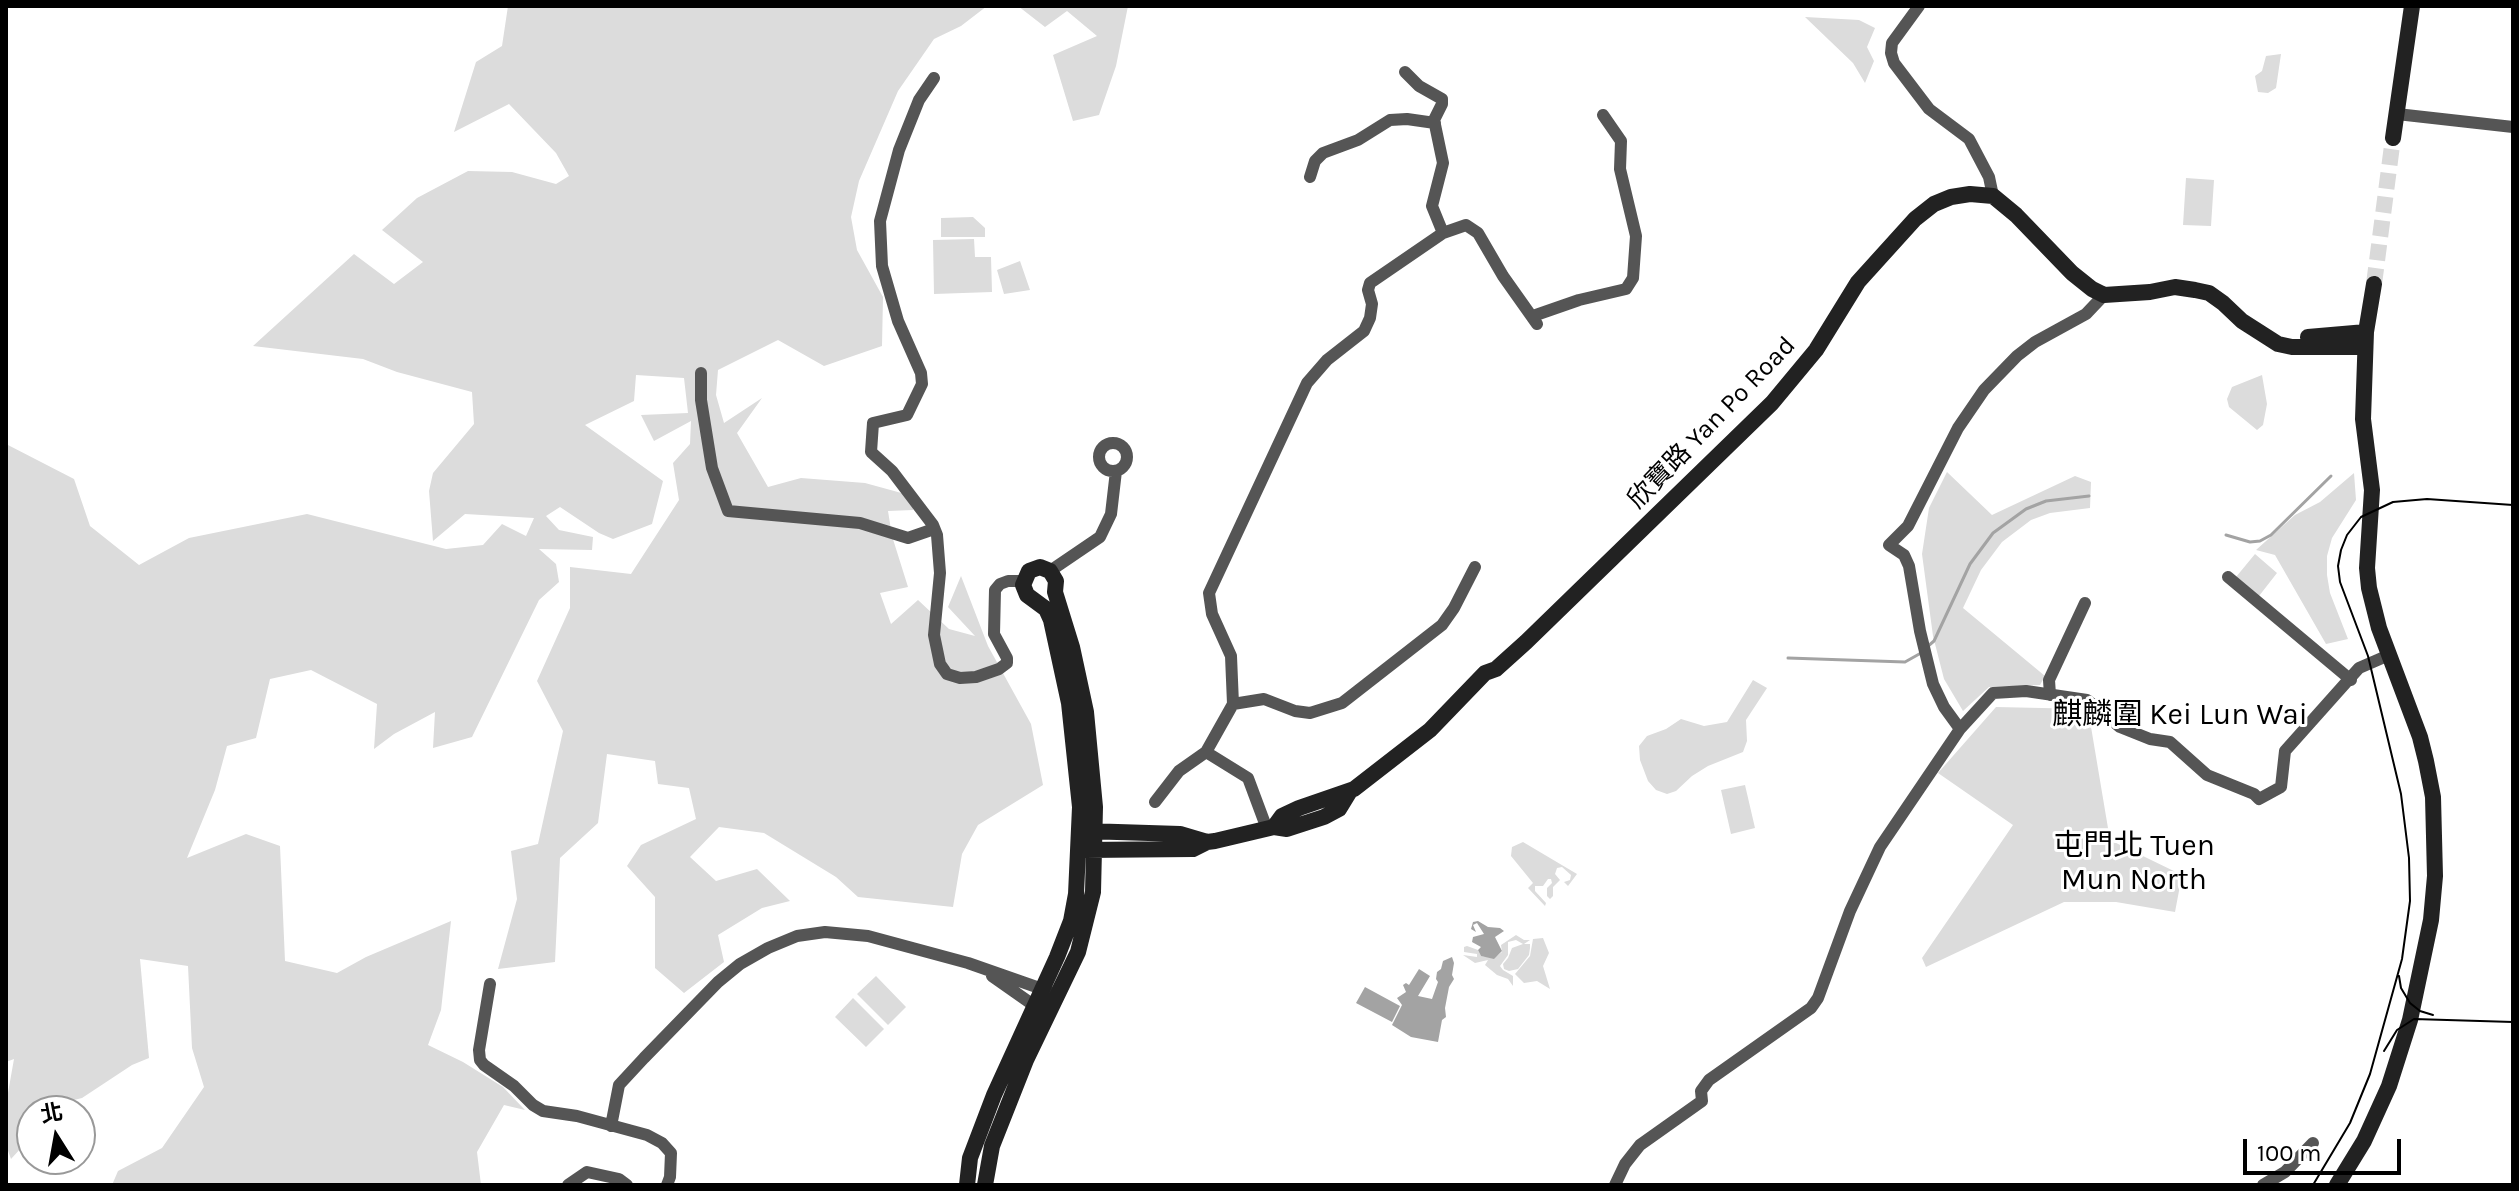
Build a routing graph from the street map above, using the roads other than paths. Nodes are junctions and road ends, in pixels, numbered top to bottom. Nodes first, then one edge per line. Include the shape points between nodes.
1 (1919, 6) edge
2 (2412, 6) edge
3 (1405, 72) dead end
4 (934, 78) dead end
5 (2397, 114) junction
6 (1603, 115) dead end
7 (1435, 123) junction
8 (2513, 127) edge
9 (2393, 138) tunnel mouth
10 (1310, 177) dead end
11 (1993, 196) junction
12 (1443, 233) junction
13 (2374, 284) tunnel mouth
14 (2104, 295) junction
15 (2366, 339) junction
16 (701, 373) dead end
17 (1116, 471) dead end
18 (934, 529) junction
19 (1475, 567) dead end
20 (1050, 571) junction
21 (2228, 577) dead end
22 (1023, 581) junction
23 (1055, 592) junction
24 (1031, 599) junction
25 (2085, 603) dead end
26 (2389, 655) junction
27 (2351, 680) junction
28 (2050, 695) junction
29 (1233, 704) junction
30 (1960, 729) junction
31 (1206, 752) junction
32 (1155, 802) dead end
33 (1270, 828) junction
34 (1088, 832) junction
35 (1207, 842) junction
36 (1087, 850) junction
37 (983, 969) junction
38 (490, 984) dead end
39 (1049, 992) junction
40 (1041, 1009) junction
41 (611, 1126) junction
42 (2313, 1143) dead end
43 (568, 1185) edge
44 (627, 1185) edge
45 (667, 1185) edge
46 (967, 1185) edge
47 (985, 1185) edge
48 (1615, 1185) edge
49 (2263, 1185) edge
50 (2337, 1185) edge

1 - 11 street via 1892,43 1894,63 1929,109 1969,139
2 - 5 street
3 - 7 street via 1442,99
4 - 18 street via 899,150 880,221 882,266 922,384 907,415 876,421 871,452 892,471
5 - 8 street
5 - 9 street
6 - 12 street via 1621,141 1620,169 1636,236 1633,278 1626,289 1579,300 1535,320 1472,227
7 - 10 street via 1390,120 1323,153
7 - 12 street via 1443,163 1432,206
11 - 14 street via 2072,273
11 - 33 street, 欣寶路 Yan Po Road via 1951,197 1915,219 1858,282 1816,350 1772,403 1496,669 1493,681 1483,689 1473,688 1430,730 1350,791 1339,809 1287,829
12 - 29 street via 1370,283 1372,304 1364,331 1307,383 1211,588 1212,614 1231,656
13 - 15 street
14 - 15 street via 2175,287 2209,293 2242,321 2292,347
14 - 30 street via 2086,314 2017,356 1984,390 1958,428 1908,526 1889,545 1909,566 1933,684
15 - 26 street via 2363,419 2372,490 2367,568
16 - 18 street via 712,468 728,511 860,523 908,538
17 - 20 street via 1111,514 1100,537
18 - 22 street via 940,573 934,635 947,674 976,677 1007,663 994,634 995,590 1008,581
19 - 29 street via 1442,625 1342,703 1310,713 1264,699
20 - 22 street via 1034,568
20 - 23 street
21 - 27 street
22 - 24 street
23 - 24 street via 1047,599
23 - 34 street via 1086,712 1093,771
24 - 34 street via 1051,620
25 - 28 street via 2049,680
26 - 27 street via 2359,668
26 - 50 street via 2420,737 2433,797 2431,920 2389,1086
27 - 28 street via 2285,751 2281,787 2259,799 2207,775 2170,742 2120,727 2087,700
28 - 30 street via 1993,693
29 - 31 street
30 - 48 street via 1874,858 1818,998 1801,1016 1709,1080 1701,1091 1702,1101 1640,1145
31 - 32 street via 1179,771
31 - 33 street via 1248,778
33 - 35 street, 欣寶路 Yan Po Road
34 - 35 street, 欣寶路 Yan Po Road via 1180,834
34 - 36 street
35 - 36 street, 欣寶路 Yan Po Road via 1193,849
36 - 39 street
37 - 39 street
37 - 40 street
37 - 41 street via 868,936 825,932 768,948 718,982 619,1085
38 - 41 street via 479,1050 484,1065 543,1111
39 - 40 street
40 - 46 street via 1007,1061 970,1158
40 - 47 street via 992,1146
41 - 45 street via 647,1135 667,1148
42 - 49 street via 2285,1172
43 - 44 street via 587,1172

